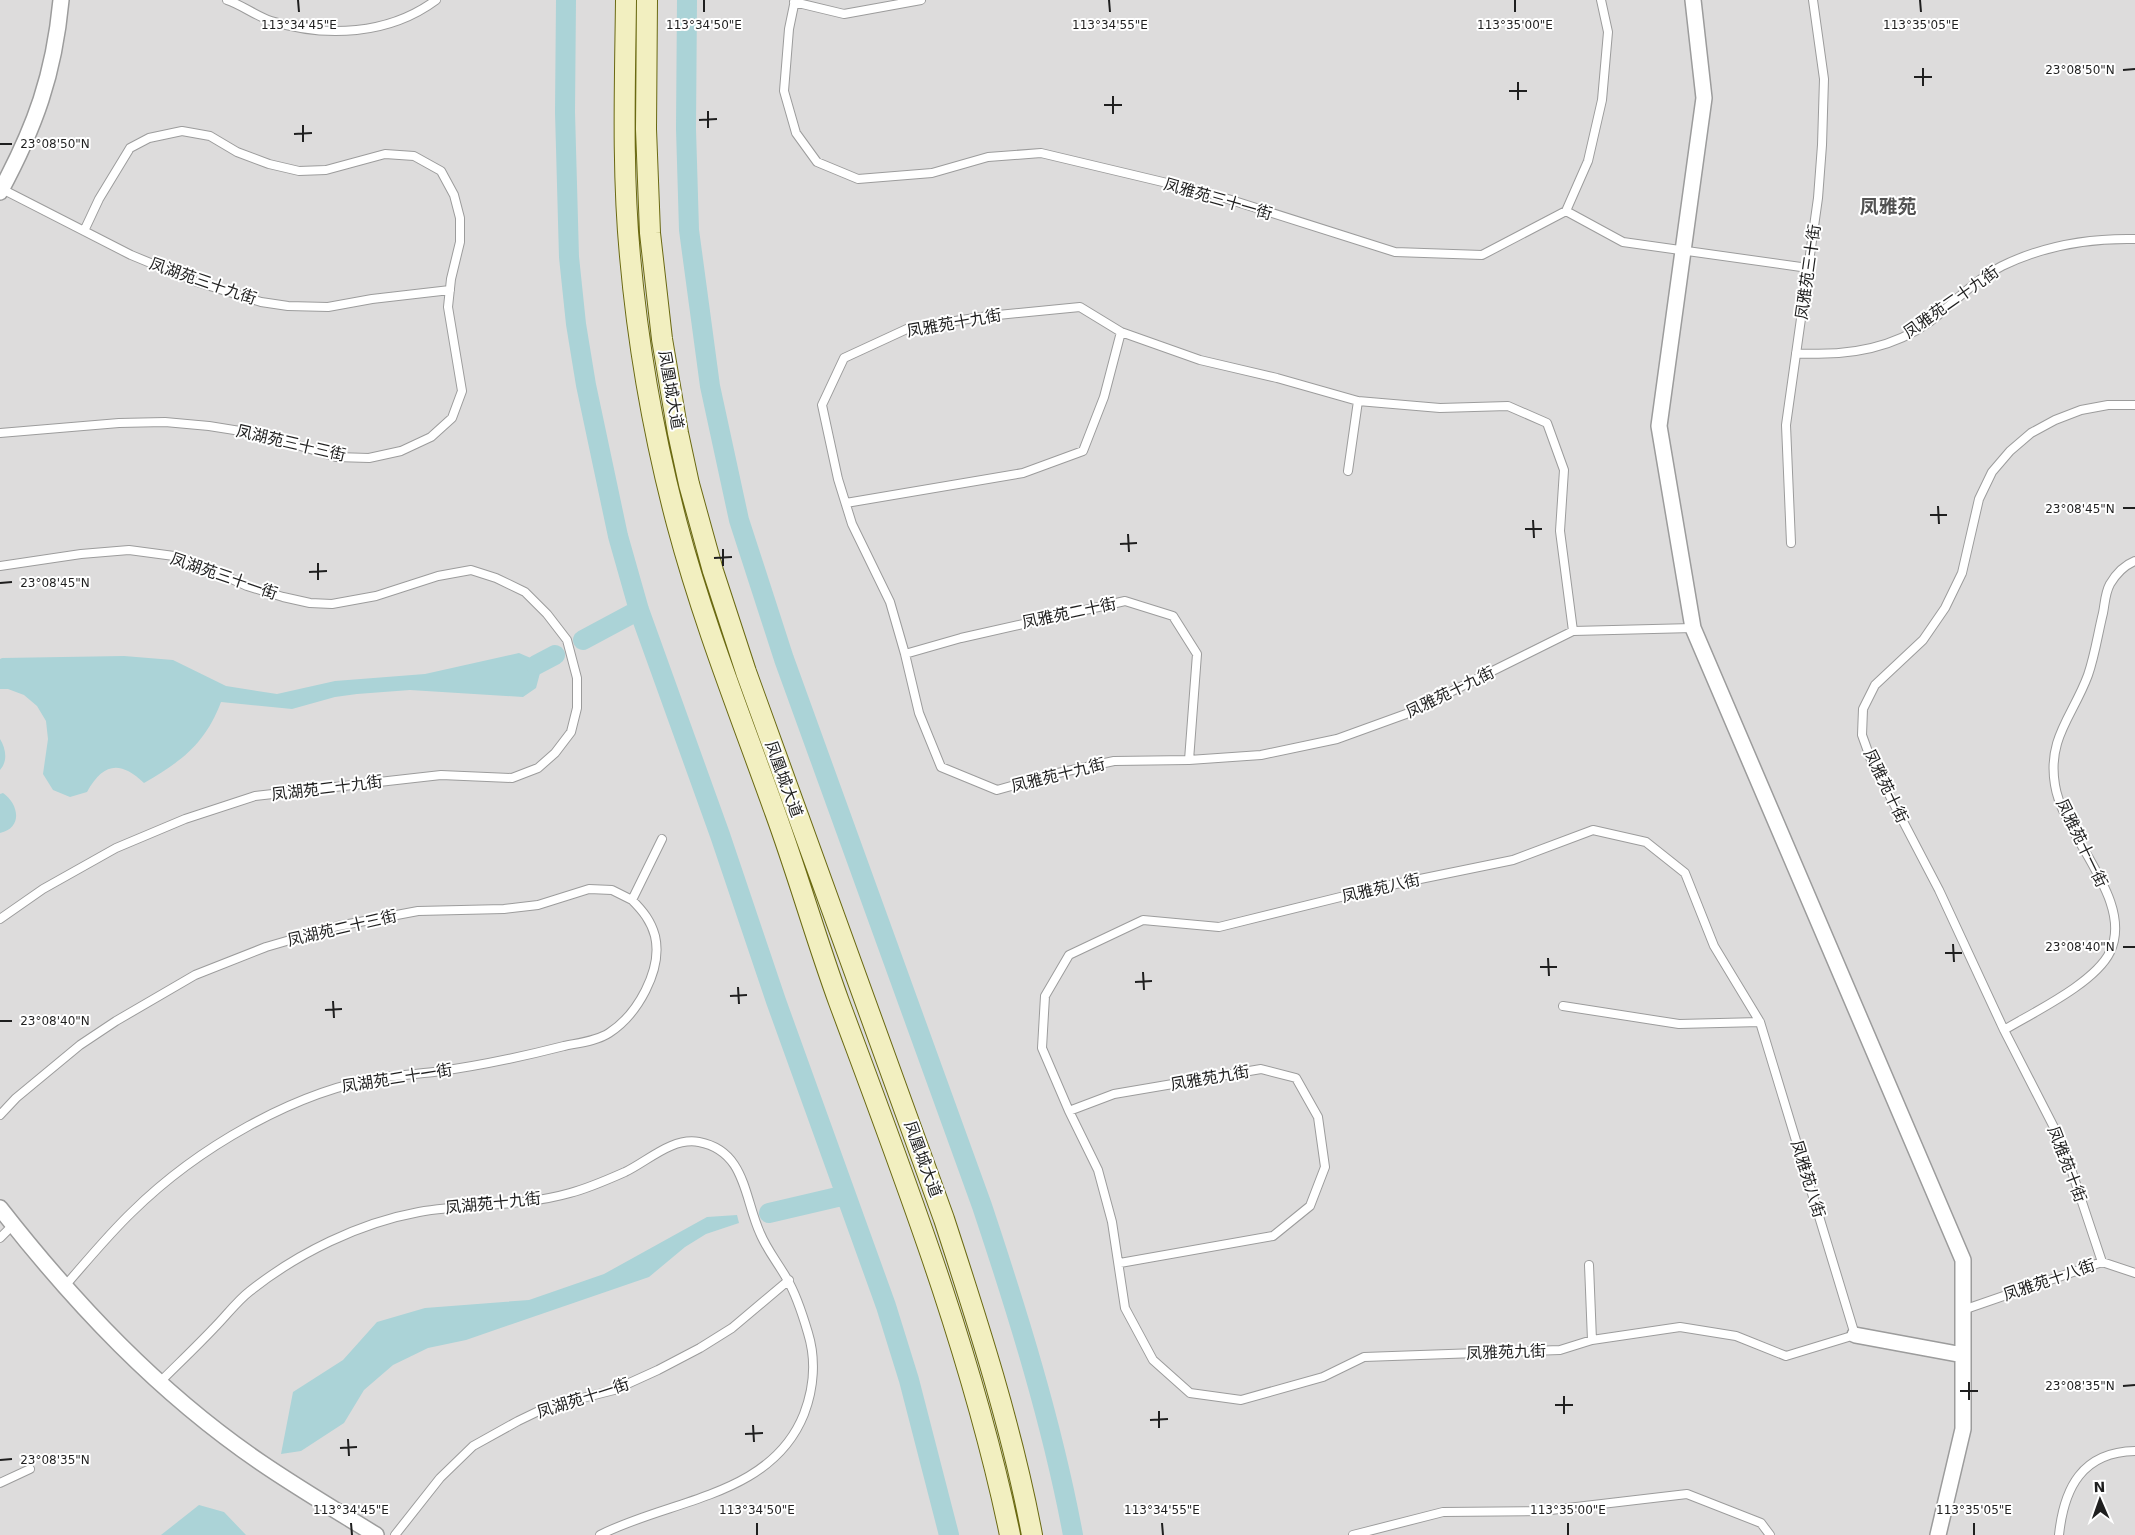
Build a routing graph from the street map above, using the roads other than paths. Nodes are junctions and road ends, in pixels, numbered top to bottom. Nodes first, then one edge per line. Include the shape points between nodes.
1 (61, 0) edge
2 (227, 0) edge
3 (436, 0) edge
4 (626, 0) edge
5 (647, 0) edge
6 (920, 0) edge
7 (1601, 0) edge
8 (1693, 0) edge
9 (1813, 0) edge
10 (795, 1) edge
11 (1, 190) edge
12 (1566, 211) junction
13 (84, 231) junction
14 (2135, 239) edge
15 (1684, 252) junction
16 (1808, 268) junction
17 (450, 290) junction
18 (1121, 332) junction
19 (1796, 353) junction
20 (1358, 401) junction
21 (2135, 405) edge
22 (0, 433) edge
23 (1348, 471) dead end
24 (846, 503) junction
25 (1791, 543) dead end
26 (2135, 561) edge
27 (0, 566) edge
28 (1693, 628) junction
29 (1573, 631) junction
30 (567, 640) joint
31 (905, 654) junction
32 (1188, 760) junction
33 (662, 839) dead end
34 (632, 900) junction
35 (0, 919) edge
36 (1563, 1006) dead end
37 (1760, 1022) junction
38 (2004, 1030) junction
39 (1069, 1111) junction
40 (0, 1115) edge
41 (0, 1208) edge
42 (13, 1226) junction
43 (0, 1238) edge
44 (2102, 1262) junction
45 (1120, 1263) junction
46 (1589, 1264) dead end
47 (2135, 1273) edge
48 (789, 1280) junction
49 (64, 1288) junction
50 (1963, 1310) junction
51 (1855, 1335) junction
52 (1592, 1340) junction
53 (1963, 1355) junction
54 (160, 1382) junction
55 (2135, 1451) edge
56 (30, 1469) dead end
57 (0, 1483) edge
58 (376, 1535) edge
59 (396, 1535) edge
60 (600, 1535) edge
61 (1010, 1535) edge
62 (1032, 1535) edge
63 (1353, 1535) edge
64 (1770, 1535) edge
65 (1938, 1535) edge
66 (2059, 1535) edge

1 - 11 street via 48,83 28,137
2 - 3 lane via 270,21 310,31 343,31 392,22
4 - 61 main road, 凤凰城大道 via 624,112 629,252 645,374 676,522 732,697 942,1287 972,1381
5 - 62 main road, 凤凰城大道 via 646,129 650,233 671,393 700,530 746,672 947,1228 1010,1438
6 - 10 lane via 844,14
7 - 12 lane via 1608,32 1602,100 1588,161
8 - 15 street via 1704,98
9 - 16 lane, 凤雅苑三十街 via 1824,79 1818,198
10 - 12 lane, 凤雅苑三十一街 via 789,29 784,91 796,133 817,162 858,179 932,173 988,157 1042,153 1209,194 1395,252 1482,255
11 - 13 lane, 凤湖苑三十九街
12 - 15 lane via 1623,242
13 - 17 lane, 凤湖苑三十九街 via 162,268 261,302 328,307
13 - 17 lane via 130,148 149,138 182,132 210,136 237,152 299,171 326,170 385,154 414,156 441,171 454,195 460,218 460,242
14 - 19 lane, 凤雅苑二十九街 via 2100,238 2049,247 2002,266 1960,294 1920,328 1898,340 1839,354
15 - 16 lane
15 - 28 street via 1659,426
16 - 19 lane, 凤雅苑三十街
17 - 22 lane, 凤湖苑三十三街 via 448,306 462,391 452,418 431,437 401,451 369,458 336,457 265,435 165,422
18 - 20 lane, 凤雅苑十九街 via 1200,360
18 - 24 lane via 1104,397 1083,451 1023,473
18 - 24 lane, 凤雅苑十九街 via 1080,307 909,328 844,358 822,405
19 - 25 lane, 凤雅苑三十街 via 1786,425
20 - 23 lane
20 - 29 lane, 凤雅苑十九街 via 1440,408 1508,406 1547,423 1564,470 1560,531
21 - 38 lane, 凤雅苑十街 via 2108,405 2064,416 2031,434 2010,451 1992,472 1979,499 1962,573 1945,608 1923,640 1875,685 1863,709 1862,735 1871,760 1939,890
24 - 31 lane, 凤雅苑十九街 via 852,524 890,602
26 - 38 lane, 凤雅苑十一街 via 2119,572 2105,596 2088,676 2061,729 2053,767 2060,805 2114,906 2116,929 2110,952 2097,972
27 - 30 lane, 凤湖苑三十一街 via 128,550 174,556 283,597 332,604 376,596 438,576 471,570 525,592 548,614
28 - 29 lane
28 - 50 street via 1964,1260
29 - 32 lane, 凤雅苑十九街 via 1406,714 1337,739 1261,755
30 - 35 lane, 凤湖苑二十九街 via 578,678 572,732 538,768 512,778 441,775 254,796 185,819 116,848 43,889
31 - 32 lane, 凤雅苑十九街 via 919,713 941,767 997,790 1114,761
31 - 32 lane, 凤雅苑二十街 via 1125,601 1173,616 1197,654
33 - 34 lane
34 - 40 lane, 凤湖苑二十三街 via 612,890 589,889 538,905 418,911 338,926 266,947 195,975 116,1021 80,1045
34 - 49 lane, 凤湖苑二十一街 via 647,916 653,930 655,959 647,989 632,1014 608,1034 501,1060 383,1077 330,1089 288,1108 201,1155 165,1183 132,1212
36 - 37 lane via 1679,1024
37 - 39 lane, 凤雅苑八街 via 1714,946 1685,873 1646,842 1593,830 1513,860 1381,887 1219,927 1143,920 1069,955 1045,996 1042,1048
37 - 51 lane, 凤雅苑八街
38 - 44 lane, 凤雅苑十街 via 2063,1145
39 - 45 lane, 凤雅苑九街 via 1098,1170
39 - 45 lane, 凤雅苑九街 via 1114,1094 1261,1070 1296,1078 1318,1117 1325,1167 1310,1206 1273,1236
41 - 42 street
42 - 43 lane
42 - 49 street
44 - 47 lane, 凤雅苑十八街
44 - 50 lane, 凤雅苑十八街
45 - 52 lane, 凤雅苑九街 via 1125,1308 1152,1360 1190,1393 1241,1400 1323,1377 1364,1357 1560,1350
46 - 52 lane
48 - 54 lane, 凤湖苑十九街 via 760,1234 744,1183 734,1163 718,1148 696,1141 674,1144 628,1171 569,1193 538,1200 461,1205 415,1213 370,1225 327,1243 287,1265 249,1292
48 - 59 lane, 凤湖苑十一街 via 732,1328 692,1352 614,1390 547,1407 473,1446 440,1478
48 - 60 lane, 凤湖苑十九街 via 809,1334 814,1366 810,1398 798,1428 780,1454 754,1475 679,1507 624,1523
49 - 54 street
50 - 53 street
51 - 52 lane, 凤雅苑九街 via 1786,1356 1736,1336 1680,1327
51 - 53 street
53 - 65 street via 1963,1429
54 - 58 street via 260,1462
55 - 66 lane via 2101,1459 2078,1476 2064,1501
56 - 57 lane
63 - 64 lane via 1443,1512 1542,1511 1687,1494 1761,1523

